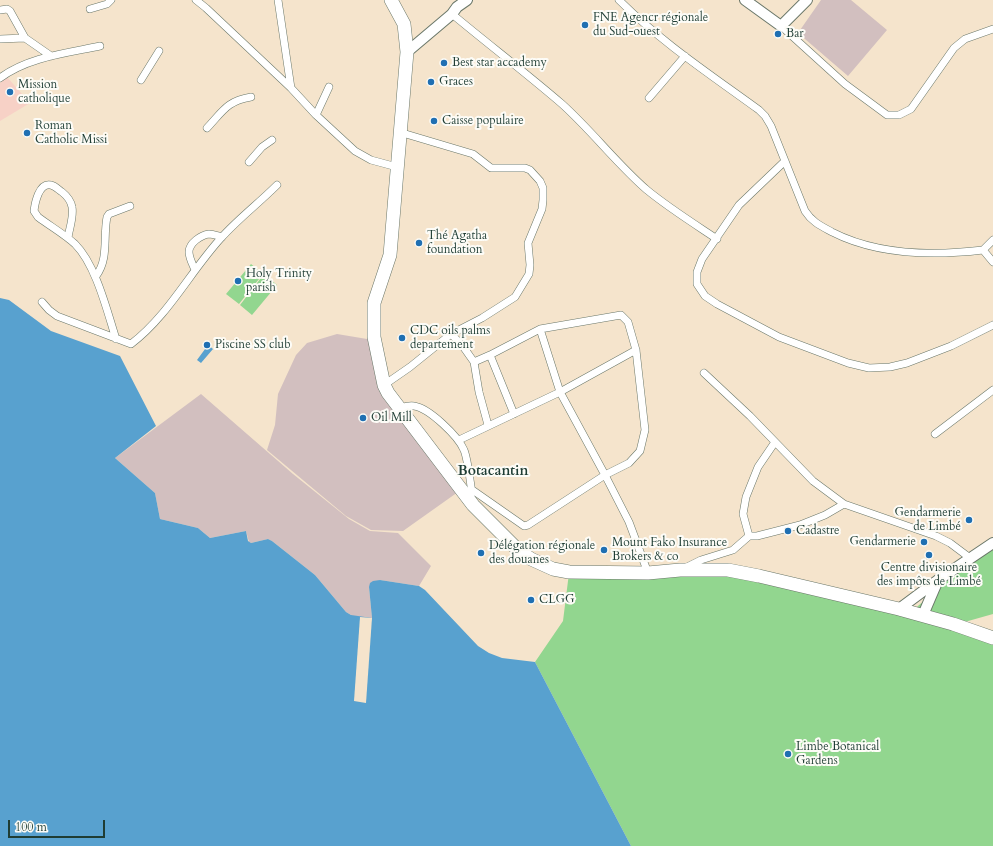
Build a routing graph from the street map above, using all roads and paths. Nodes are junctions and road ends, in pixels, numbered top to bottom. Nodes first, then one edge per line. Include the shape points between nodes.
1 (111, 0) edge
2 (196, 0) edge
3 (278, 0) edge
4 (391, 0) edge
5 (467, 0) edge
6 (619, 0) edge
7 (745, 0) edge
8 (807, 0) edge
9 (454, 7) edge
10 (90, 9) dead end
11 (0, 10) edge
12 (781, 26) junction
13 (993, 28) edge
14 (25, 38) junction
15 (0, 39) edge
16 (100, 46) dead end
17 (159, 51) dead end
18 (407, 52) junction
19 (51, 56) junction
20 (685, 56) junction
21 (0, 78) edge
22 (141, 80) dead end
23 (329, 87) dead end
24 (291, 88) junction
25 (251, 97) dead end
26 (649, 98) dead end
27 (316, 115) junction
28 (207, 128) dead end
29 (399, 132) junction
30 (272, 140) dead end
31 (785, 161) junction
32 (249, 162) dead end
33 (397, 167) junction
34 (277, 185) dead end
35 (130, 206) dead end
36 (222, 237) junction
37 (68, 238) junction
38 (716, 239) junction
39 (993, 240) edge
40 (983, 250) junction
41 (993, 262) edge
42 (196, 270) junction
43 (96, 276) junction
44 (42, 302) dead end
45 (993, 325) edge
46 (540, 329) junction
47 (451, 334) junction
48 (116, 339) junction
49 (636, 350) junction
50 (490, 355) junction
51 (474, 362) junction
52 (704, 373) dead end
53 (384, 385) junction
54 (993, 390) edge
55 (560, 392) junction
56 (399, 408) junction
57 (514, 414) junction
58 (488, 425) junction
59 (935, 434) dead end
60 (459, 440) junction
61 (775, 442) junction
62 (605, 475) junction
63 (471, 489) junction
64 (844, 504) junction
65 (473, 505) junction
66 (749, 536) junction
67 (993, 542) edge
68 (970, 558) junction
69 (680, 570) junction
70 (648, 573) junction
71 (938, 580) junction
72 (899, 609) junction
73 (923, 615) junction
74 (993, 638) edge

1 - 10 street via 107,4
2 - 24 street
3 - 24 street
4 - 18 highway via 404,24
5 - 9 street
6 - 20 street
7 - 12 street
8 - 12 street
9 - 18 street
9 - 38 street via 562,104 647,190
11 - 14 street via 10,11
12 - 13 street via 845,84 887,115 899,115 911,109 954,48 965,39
14 - 15 street
14 - 19 street
16 - 19 street
17 - 22 street
18 - 29 highway
19 - 21 street via 20,66
20 - 26 street
20 - 31 street via 765,116
23 - 27 street
24 - 27 street
25 - 28 street via 230,104
27 - 33 street via 355,151 370,160
29 - 33 highway
29 - 47 street via 473,154 491,168 525,168 536,175 543,188 542,209 528,243 529,274 521,289 509,301
30 - 32 street
31 - 38 street via 739,205
31 - 40 street via 810,218 839,236 888,249 936,253
33 - 53 highway via 390,255 374,303 374,337
34 - 36 street
35 - 43 street via 106,217 104,257
36 - 42 street
36 - 42 street via 204,236 190,247 189,252
37 - 37 street via 38,217 34,211 38,194 48,185 64,194 71,204
37 - 43 street via 82,253
38 - 45 street via 702,259 697,272 697,284 705,296 779,338 848,363 869,368 907,363 951,346
39 - 40 street
40 - 41 street
42 - 48 street via 142,335 131,344
43 - 48 street
44 - 48 street via 57,316
46 - 49 street via 621,315 628,322
46 - 50 street
46 - 55 street
47 - 51 street
47 - 53 street
49 - 55 street
49 - 62 street via 645,430 640,451 628,463
50 - 51 street
50 - 57 street
51 - 58 street
52 - 61 street
53 - 56 highway
54 - 59 street
55 - 57 street
55 - 62 street
56 - 60 street via 413,406 422,409
56 - 65 highway
57 - 58 street
58 - 60 street
60 - 63 street via 464,450
61 - 64 street via 813,481
61 - 66 street via 758,467 746,497 743,514
62 - 63 street via 524,526
62 - 70 street via 629,522
63 - 65 street
64 - 66 street via 800,525
64 - 68 street via 936,536
65 - 70 highway via 519,552 553,570
66 - 69 street via 733,550
67 - 68 street
68 - 71 street
69 - 70 highway
69 - 72 highway via 728,570
71 - 72 street
71 - 73 street
72 - 73 highway
73 - 74 highway

